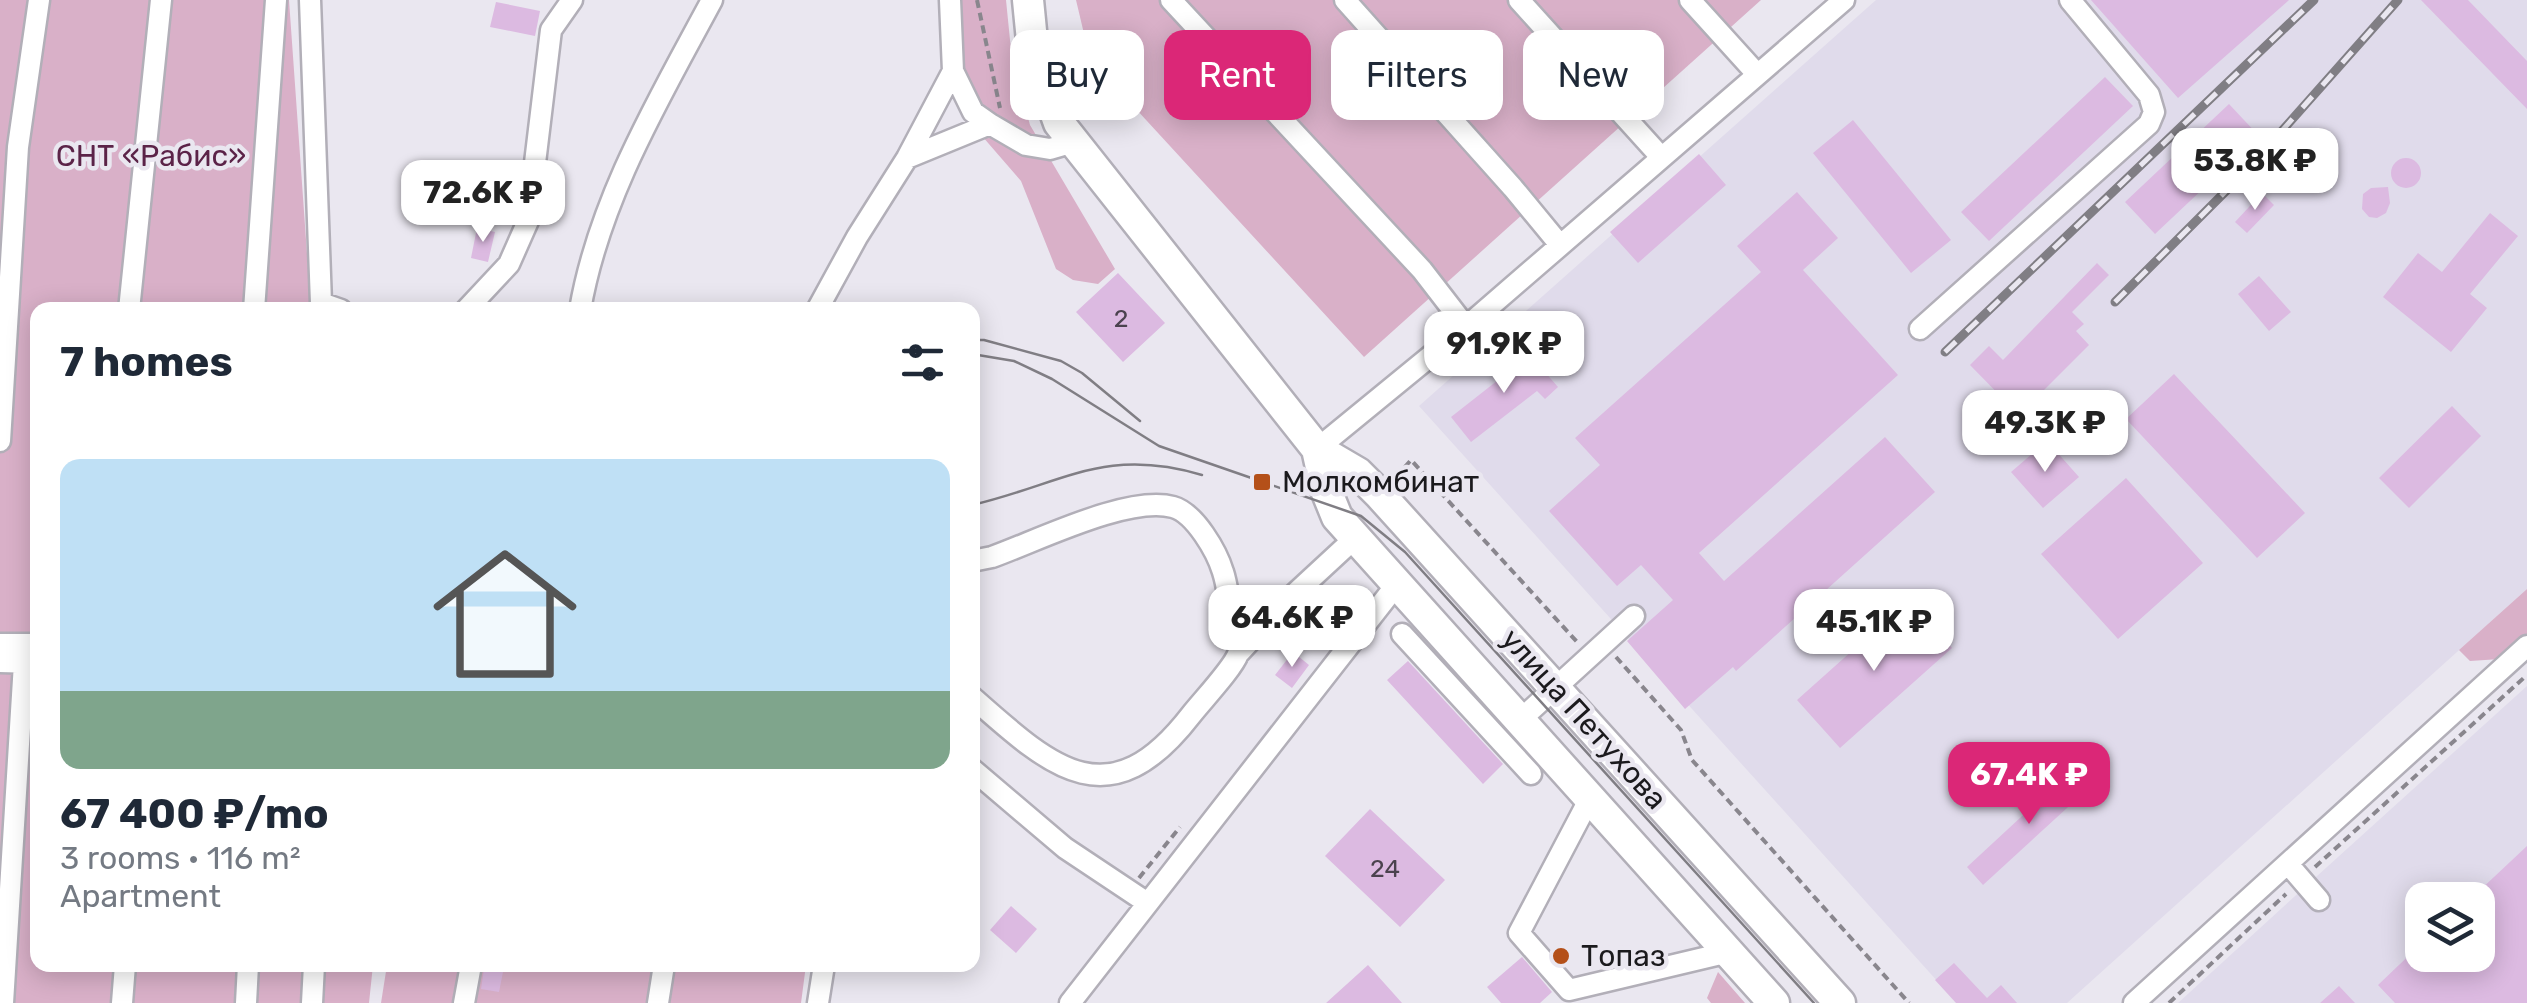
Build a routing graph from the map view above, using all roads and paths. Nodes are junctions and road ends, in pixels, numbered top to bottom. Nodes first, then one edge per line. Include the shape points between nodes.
1 (39, 0) edge
2 (161, 0) edge
3 (276, 0) edge
4 (310, 0) edge
5 (572, 0) edge
6 (712, 0) edge
7 (950, 0) edge
8 (976, 0) edge
9 (1028, 0) edge
10 (1171, 0) edge
11 (1344, 0) edge
12 (1519, 0) edge
13 (1690, 0) edge
14 (1844, 0) edge
15 (2070, 0) edge
16 (953, 71) junction
17 (1757, 74) junction
18 (998, 129) junction
19 (1074, 142) junction
20 (1661, 157) junction
21 (907, 158) junction
22 (1560, 245) junction
23 (130, 302) edge
24 (255, 302) edge
25 (321, 302) edge
26 (473, 302) edge
27 (581, 302) edge
28 (820, 302) edge
29 (1466, 327) junction
30 (1920, 330) dead end
31 (0, 440) edge
32 (1317, 449) junction
33 (1355, 538) junction
34 (980, 559) edge
35 (1397, 584) junction
36 (1634, 616) dead end
37 (1402, 634) dead end
38 (0, 644) edge
39 (30, 644) edge
40 (2527, 646) edge
41 (1238, 654) junction
42 (0, 662) edge
43 (30, 663) edge
44 (30, 675) edge
45 (2527, 675) edge
46 (1466, 681) junction
47 (1555, 687) junction
48 (980, 704) edge
49 (1520, 720) junction
50 (1531, 774) dead end
51 (980, 776) edge
52 (1590, 798) junction
53 (2294, 872) junction
54 (2318, 900) dead end
55 (1146, 902) junction
56 (1729, 952) junction
57 (124, 972) edge
58 (248, 972) edge
59 (314, 972) edge
60 (470, 972) edge
61 (663, 972) edge
62 (823, 972) edge
63 (3, 1003) edge
64 (122, 1003) edge
65 (246, 1003) edge
66 (312, 1003) edge
67 (464, 1003) edge
68 (658, 1003) edge
69 (818, 1003) edge
70 (1070, 1003) edge
71 (1774, 1003) edge
72 (1840, 1003) edge
73 (2134, 1003) edge
74 (2170, 1003) edge

1 - 31 street via 18,148
2 - 23 street
3 - 24 street
4 - 25 street
5 - 26 street via 551,30 528,221 509,264
6 - 27 street via 639,138 602,224
7 - 16 street
8 - 18 path
9 - 19 highway, улица Петухова via 1033,51 1059,122
10 - 29 street via 1422,270
11 - 22 street
12 - 20 street
13 - 17 street
14 - 17 street
15 - 30 street via 2149,95 2149,124
16 - 18 street via 973,112
16 - 21 street
17 - 20 street
18 - 19 street via 1050,150
18 - 21 street
19 - 32 highway, улица Петухова
20 - 22 street
21 - 28 street
22 - 29 street
29 - 32 street
32 - 33 highway, улица Петухова via 1331,504
32 - 47 highway, улица Петухова via 1358,473
33 - 35 highway, улица Петухова
33 - 41 street
34 - 41 street via 1123,508 1178,508 1223,571
35 - 46 highway, улица Петухова
35 - 55 street
36 - 47 street
37 - 46 street
38 - 39 street
40 - 53 street
41 - 48 street via 1155,754 1132,770 1102,776 1041,756
42 - 43 street
44 - 63 street
45 - 53 path
46 - 49 highway, улица Петухова
46 - 50 street
47 - 49 street
47 - 72 highway, улица Петухова
49 - 52 highway, улица Петухова
51 - 55 street via 1065,848
52 - 56 highway, улица Петухова
52 - 56 street via 1520,933 1569,990
53 - 54 street
53 - 73 street
53 - 74 path
55 - 70 street
56 - 71 highway, улица Петухова
57 - 64 street
58 - 65 street
59 - 66 street
60 - 67 street
61 - 68 street
62 - 69 street

